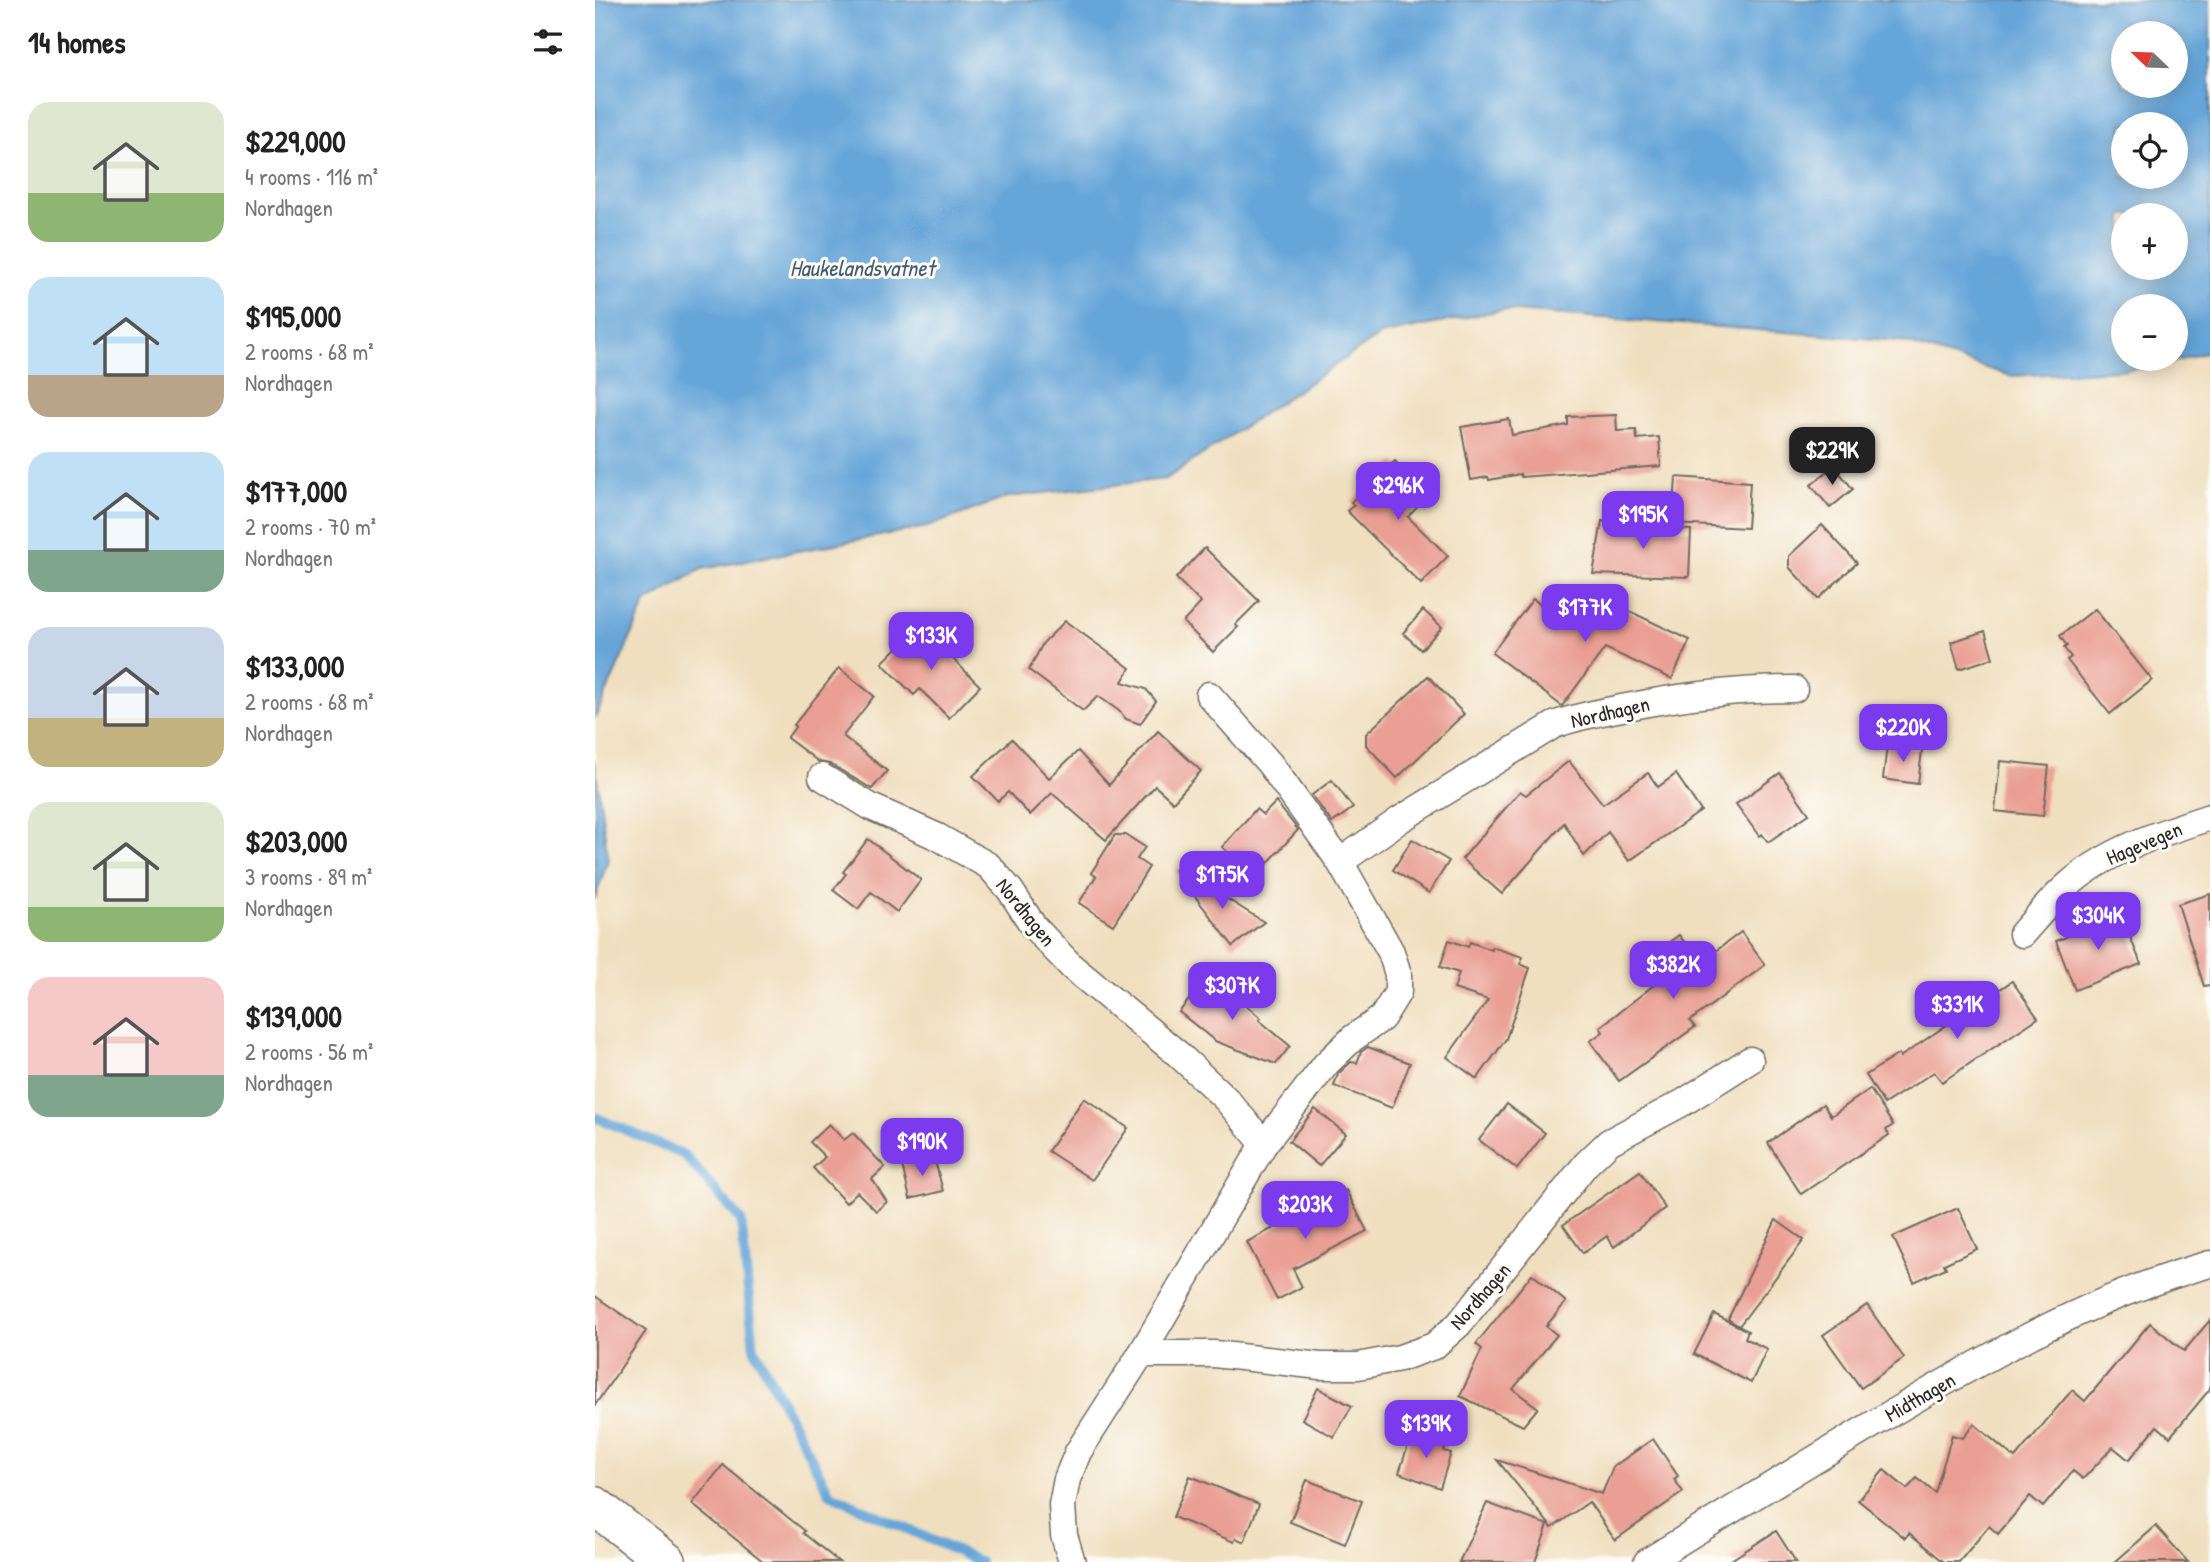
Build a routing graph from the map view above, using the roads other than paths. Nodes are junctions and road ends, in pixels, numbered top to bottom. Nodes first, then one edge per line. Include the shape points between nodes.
1 (1794, 689) dead end
2 (1209, 695) dead end
3 (822, 777) dead end
4 (2210, 817) edge
5 (1340, 862) junction
6 (2022, 933) dead end
7 (1750, 1060) dead end
8 (1264, 1144) junction
9 (2210, 1264) edge
10 (1141, 1354) junction
11 (595, 1506) edge
12 (667, 1562) edge
13 (1072, 1562) edge
14 (1647, 1562) edge

1 - 5 street, Nordhagen via 1673,698 1554,725 1411,812
2 - 5 street via 1270,764
3 - 8 street, Nordhagen via 989,866 1034,927 1072,967 1178,1054
4 - 6 street, Hagevegen via 2099,862 2066,886
5 - 8 street via 1391,952 1398,992 1382,1018 1326,1064
7 - 10 street, Nordhagen via 1609,1142 1586,1164 1459,1324 1434,1346 1400,1359 1358,1366 1214,1353
8 - 10 street
9 - 14 street, Midthagen via 2065,1319 1997,1353
10 - 13 street via 1078,1452 1067,1479 1064,1535
11 - 12 main road

